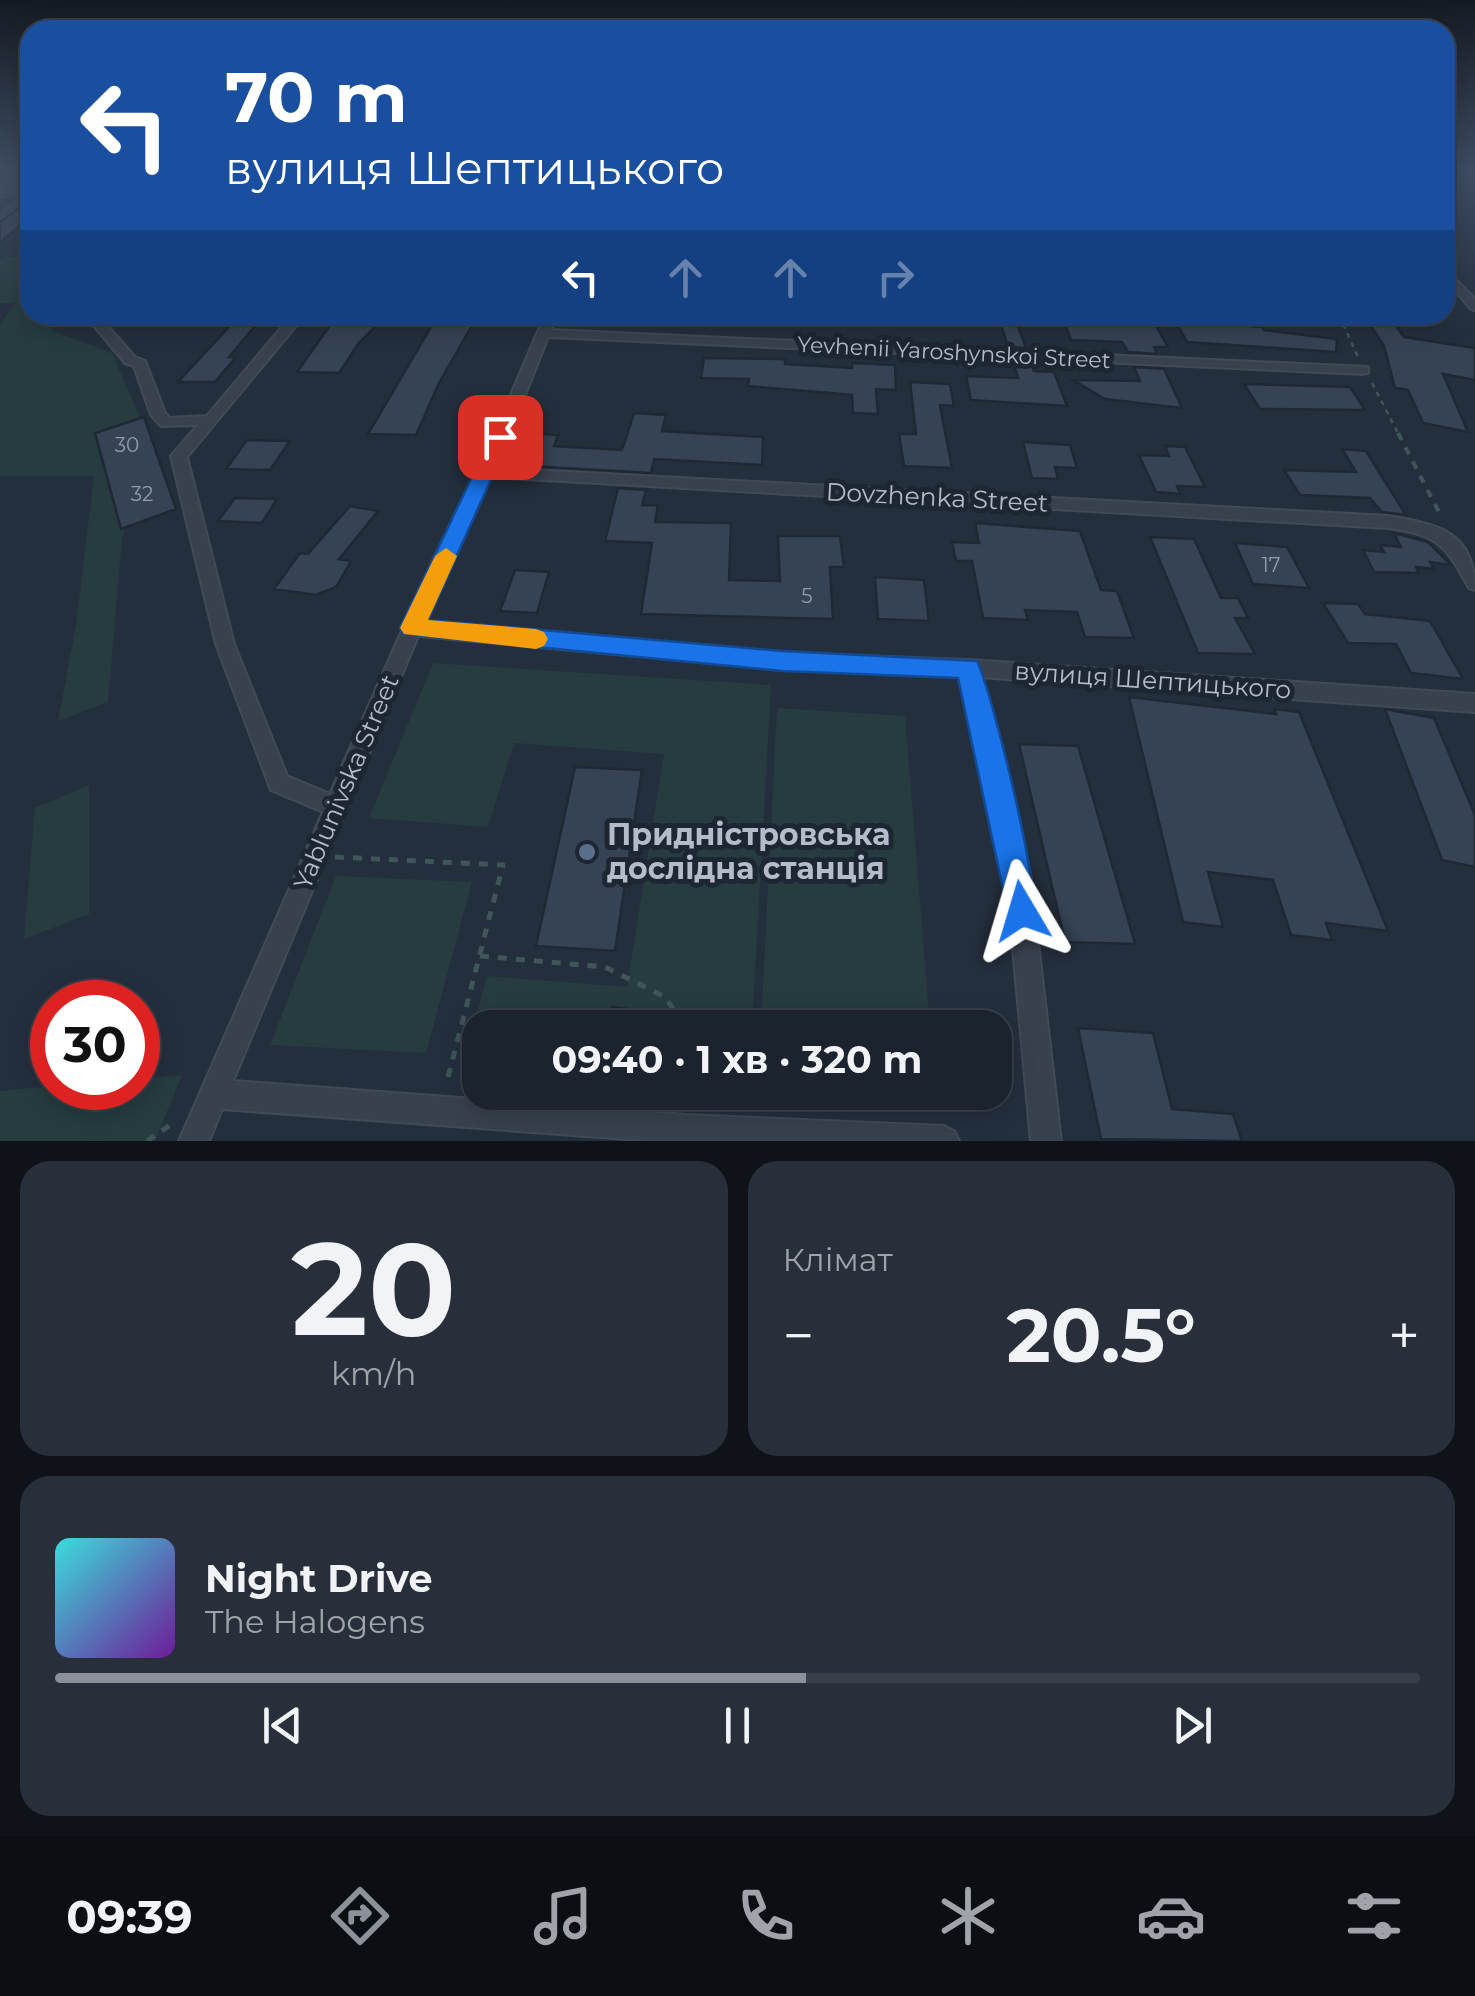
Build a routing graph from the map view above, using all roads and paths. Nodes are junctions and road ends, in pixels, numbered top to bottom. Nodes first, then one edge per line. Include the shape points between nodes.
1 (1455, 283) edge
2 (1475, 306) edge
3 (100, 325) edge
4 (291, 325) edge
5 (548, 325) edge
6 (566, 325) edge
7 (1343, 325) edge
8 (1363, 370) junction
9 (211, 420) junction
10 (486, 472) junction
11 (1455, 543) junction
12 (1475, 583) edge
13 (412, 628) junction
14 (968, 668) junction
15 (1475, 703) edge
16 (336, 807) junction
17 (314, 856) junction
18 (480, 956) junction
19 (673, 1010) edge
20 (213, 1094) junction
21 (439, 1109) junction
22 (194, 1141) edge
23 (944, 1141) edge
24 (1046, 1141) edge

1 - 2 street
3 - 9 street via 140,364 166,423
4 - 9 street
5 - 10 street, Yablunivska Street
6 - 8 street, Yevhenii Yaroshynskoi Street
7 - 8 path
8 - 11 path
9 - 16 street via 179,456 225,644 280,783
10 - 11 street, Dovzhenka Street via 1388,522 1429,528
10 - 13 street, Yablunivska Street
11 - 12 street
13 - 14 street, вулиця Шептицького via 782,661
13 - 16 street, Yablunivska Street
14 - 15 street, вулиця Шептицького
14 - 24 street via 1018,873
16 - 17 street, Yablunivska Street
17 - 18 path via 503,865
17 - 20 street, Yablunivska Street
18 - 19 path via 605,967 664,997
18 - 21 path
20 - 21 street
20 - 22 street, Yablunivska Street
21 - 23 street

